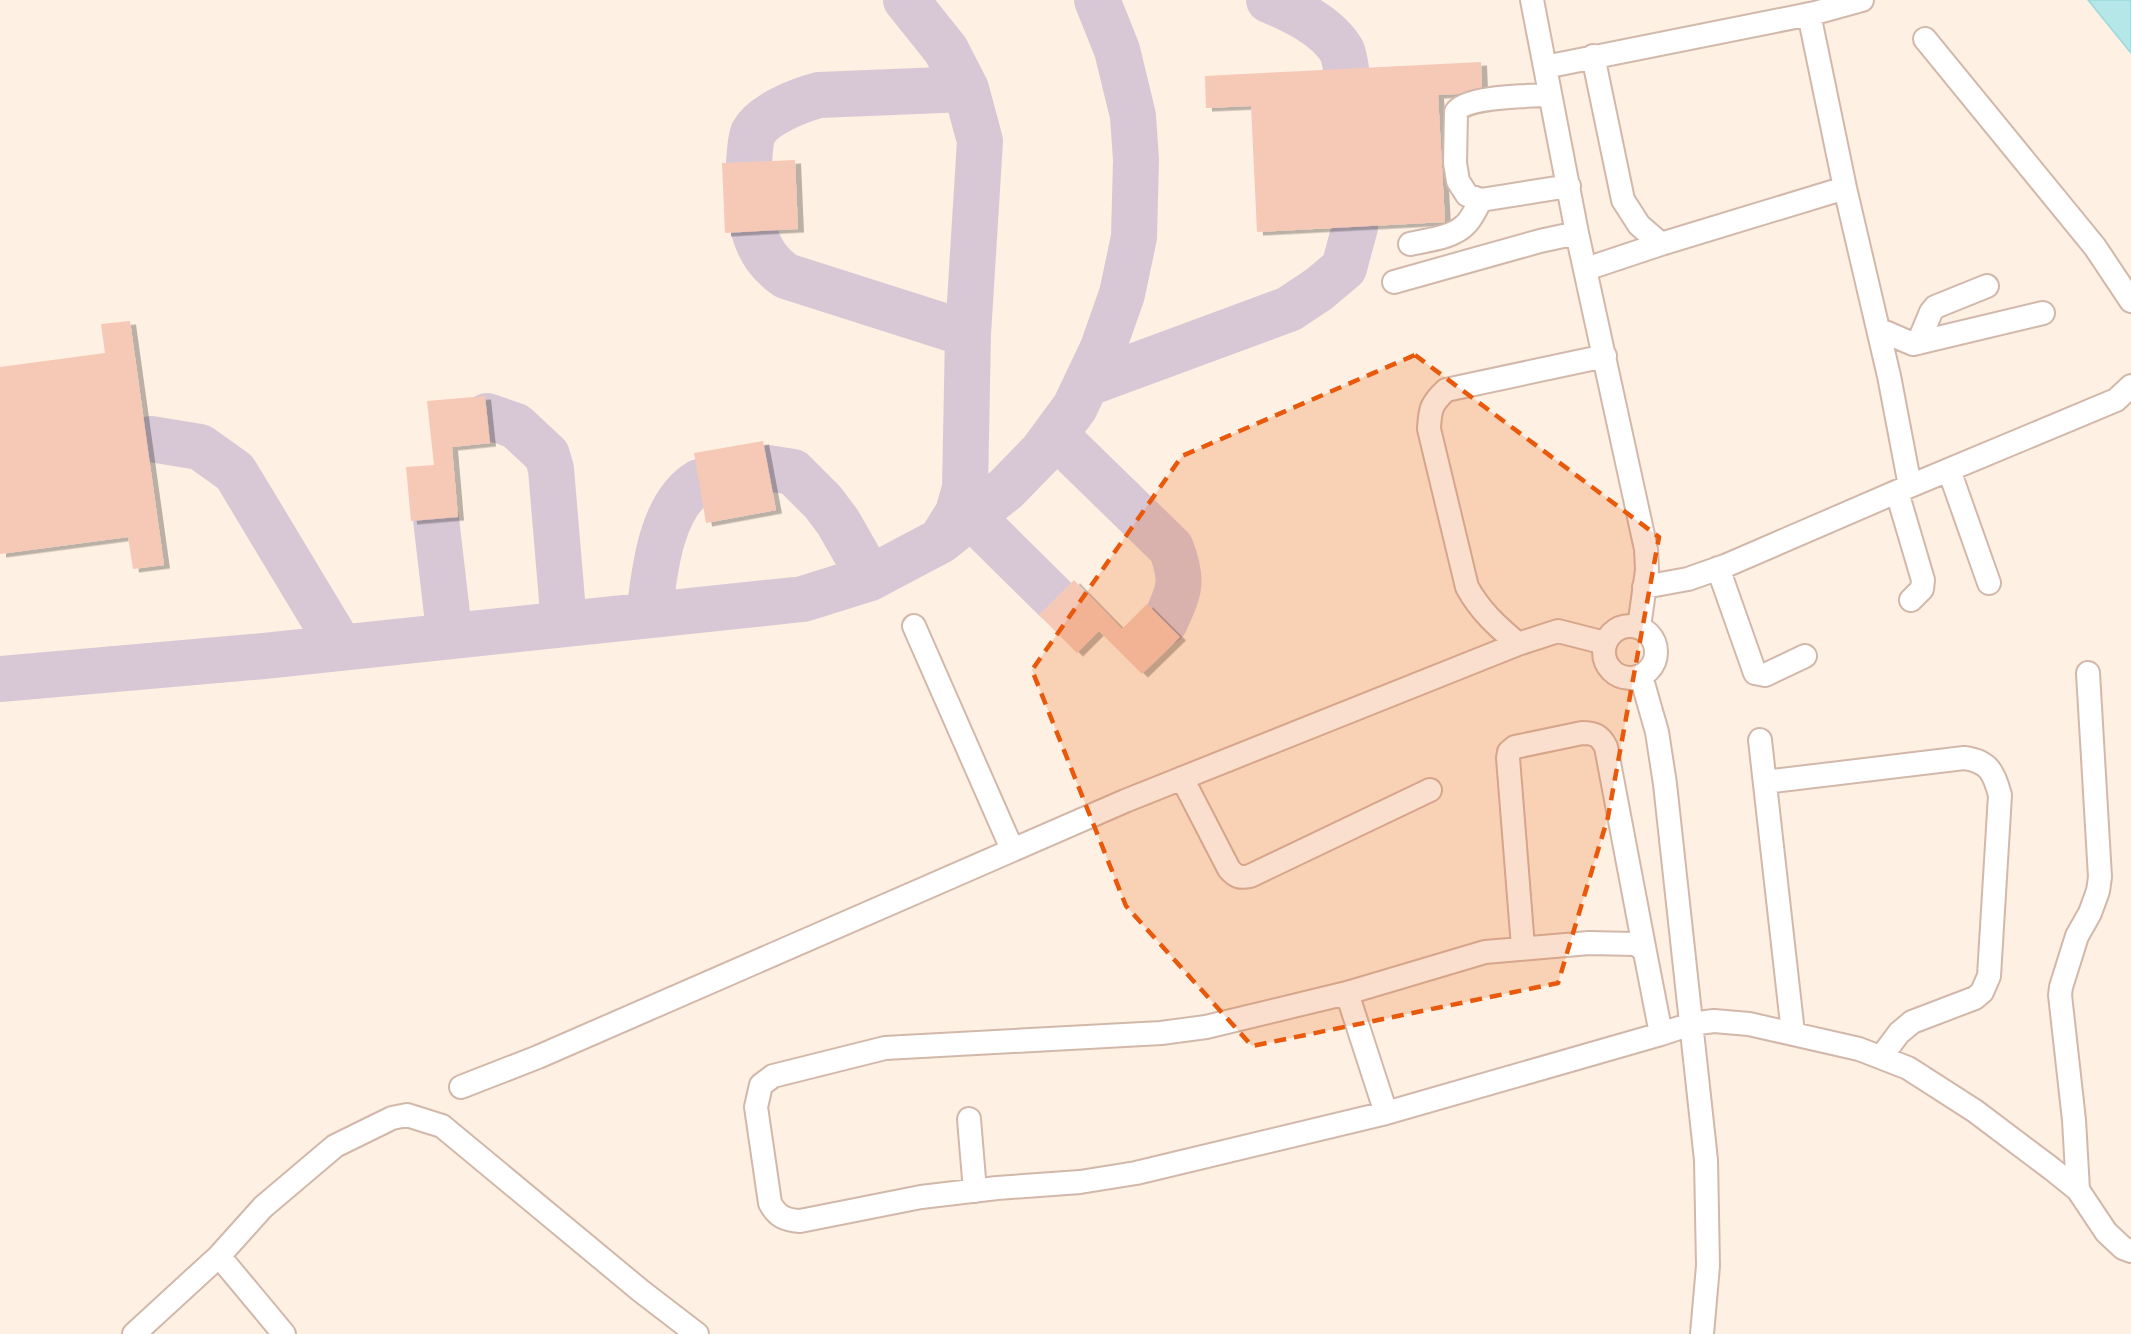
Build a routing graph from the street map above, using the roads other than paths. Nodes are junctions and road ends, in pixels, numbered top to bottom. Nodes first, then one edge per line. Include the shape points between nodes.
1 (1532, 0) edge
2 (1862, 0) edge
3 (1809, 14) junction
4 (1925, 39) dead end
5 (1593, 56) junction
6 (1545, 67) junction
7 (1550, 95) junction
8 (1569, 186) junction
9 (1845, 188) junction
10 (1481, 200) junction
11 (1577, 233) junction
12 (1410, 244) dead end
13 (1661, 244) junction
14 (1586, 269) junction
15 (1394, 282) dead end
16 (1987, 286) dead end
17 (2131, 301) edge
18 (2043, 313) dead end
19 (1878, 329) junction
20 (1916, 344) junction
21 (1605, 356) junction
22 (1888, 376) junction
23 (2131, 386) edge
24 (1949, 470) junction
25 (1903, 489) junction
26 (1718, 568) junction
27 (1989, 583) dead end
28 (1644, 587) junction
29 (1911, 600) dead end
30 (914, 626) dead end
31 (1639, 627) junction
32 (1605, 643) junction
33 (1518, 644) junction
34 (1805, 656) dead end
35 (2088, 673) dead end
36 (1641, 676) junction
37 (1760, 740) dead end
38 (1182, 778) junction
39 (1765, 782) junction
40 (1430, 790) dead end
41 (1012, 849) junction
42 (1523, 947) junction
43 (1645, 952) junction
44 (1347, 993) junction
45 (1691, 1024) junction
46 (1661, 1034) junction
47 (1793, 1034) junction
48 (1881, 1057) junction
49 (461, 1087) dead end
50 (1386, 1113) junction
51 (969, 1119) dead end
52 (2078, 1190) junction
53 (975, 1191) junction
54 (2131, 1251) edge
55 (219, 1256) junction
56 (134, 1334) edge
57 (284, 1334) edge
58 (697, 1334) edge
59 (1702, 1334) edge

1 - 6 street
2 - 3 street
3 - 5 street
3 - 9 street
4 - 17 street via 2096,247
5 - 6 street
5 - 13 street via 1623,200 1639,225
6 - 7 street
7 - 8 street
7 - 10 street via 1482,101 1456,112 1458,181 1467,195
8 - 10 street
8 - 11 street
9 - 13 street
9 - 19 street
10 - 12 street via 1460,229
11 - 14 street
11 - 15 street
13 - 14 street
14 - 21 street
16 - 20 street via 1935,307
18 - 20 street
19 - 20 street
19 - 22 street
20 - 22 street
21 - 28 street via 1646,549
21 - 33 street via 1446,390 1431,406 1429,429 1467,587 1489,620
22 - 25 street
23 - 24 street via 2116,400
24 - 25 street
24 - 27 street
25 - 26 street
25 - 29 street via 1923,580 1922,589
26 - 28 street via 1688,579
26 - 34 street via 1755,673 1765,675
28 - 31 street
30 - 41 street
31 - 32 street via 1619,628
31 - 36 street via 1654,641 1656,651 1655,661
32 - 33 street via 1558,631
32 - 36 street via 1606,663 1612,671 1621,677
33 - 38 street
35 - 52 street via 2100,878 2090,912 2077,936 2060,995
36 - 45 street via 1657,732 1665,784
37 - 39 street
38 - 40 street via 1229,869 1242,878
38 - 41 street
39 - 47 street
39 - 48 street via 1964,758 1985,765 1996,781 2000,795 1989,976 1975,998 1906,1026
41 - 49 street via 549,1053
42 - 43 street via 1634,944
42 - 43 street via 1509,752 1515,747 1593,733 1606,747
42 - 44 street via 1485,952
43 - 46 street
44 - 50 street
44 - 53 street via 1206,1028 885,1048 773,1076 761,1085 756,1107 770,1203 787,1220
45 - 46 street
45 - 47 street via 1749,1024
45 - 59 street via 1706,1160 1708,1266
46 - 50 street
47 - 48 street
48 - 52 street via 1908,1068 1975,1111
50 - 53 street via 1136,1173
51 - 53 street
52 - 54 street via 2106,1232
55 - 56 street
55 - 57 street
55 - 58 street via 263,1207 335,1146 376,1124 407,1115 441,1126

